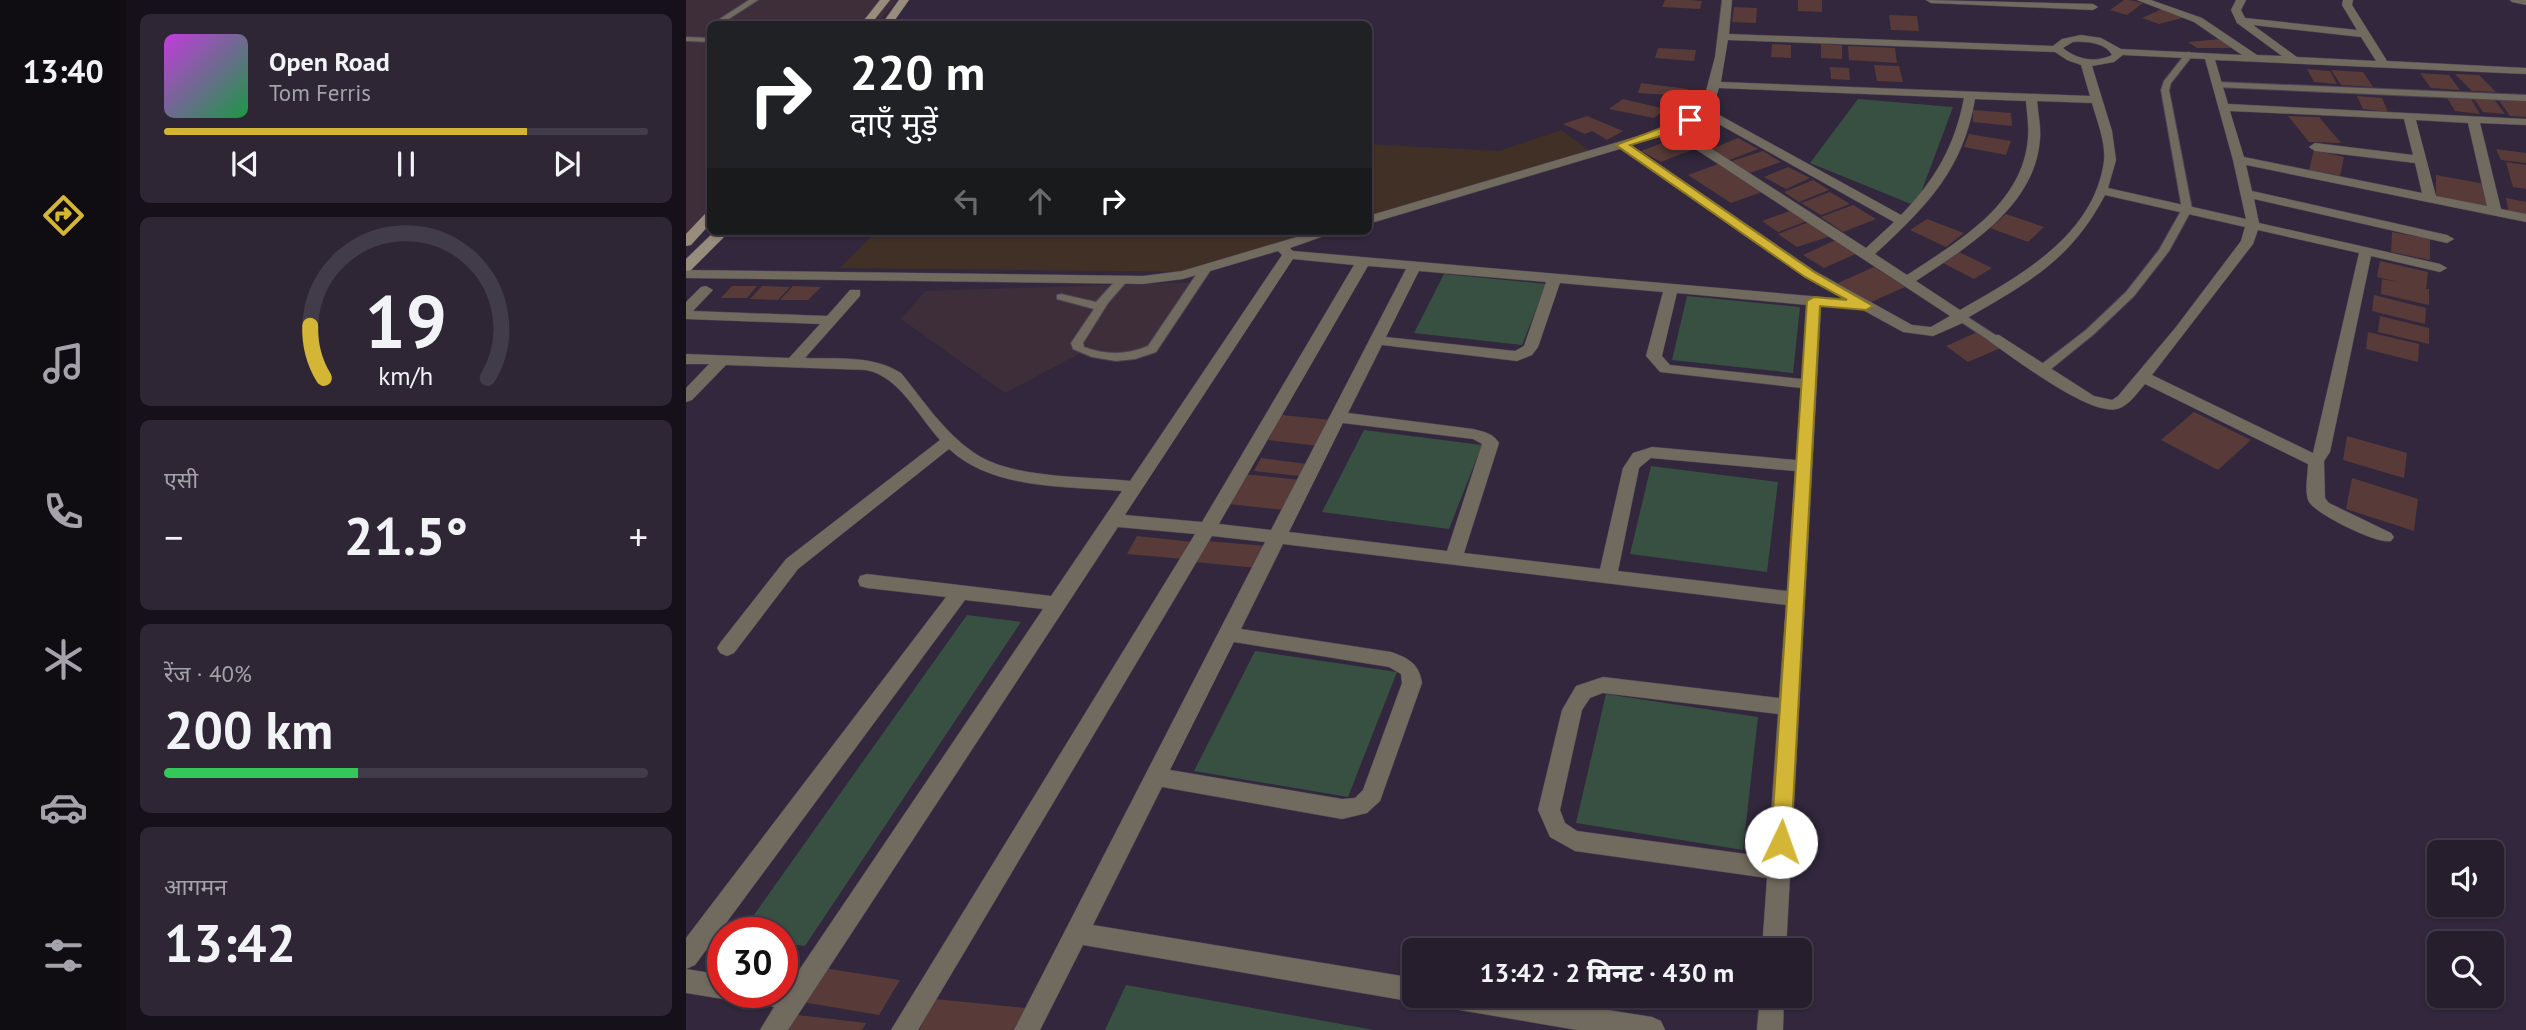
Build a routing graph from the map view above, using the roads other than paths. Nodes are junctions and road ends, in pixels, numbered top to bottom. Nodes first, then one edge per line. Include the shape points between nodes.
1 (754, 0) edge
2 (884, 0) edge
3 (904, 0) edge
4 (1727, 0) edge
5 (1931, 0) edge
6 (2142, 0) edge
7 (2241, 0) edge
8 (2348, 0) edge
9 (2515, 0) edge
10 (2526, 2) edge
11 (2093, 7) edge
12 (721, 21) edge
13 (868, 21) edge
14 (889, 21) edge
15 (2241, 21) junction
16 (2090, 27) dead end
17 (707, 30) edge
18 (2363, 34) junction
19 (1725, 37) junction
20 (690, 39) edge
21 (2089, 39) junction
22 (2058, 50) junction
23 (2118, 52) junction
24 (2189, 55) junction
25 (2209, 57) junction
26 (2255, 59) junction
27 (2294, 60) junction
28 (2086, 62) junction
29 (2383, 64) junction
30 (2526, 71) edge
31 (1716, 85) junction
32 (2218, 85) junction
33 (1970, 95) junction
34 (2031, 98) junction
35 (2526, 98) edge
36 (2096, 100) junction
37 (2224, 107) junction
38 (1706, 112) junction
39 (2409, 116) junction
40 (2473, 120) junction
41 (2526, 122) edge
42 (1673, 129) junction
43 (1621, 145) junction
44 (2315, 147) dead end
45 (2239, 160) junction
46 (2420, 160) junction
47 (2101, 190) junction
48 (2246, 194) junction
49 (2430, 199) junction
50 (2187, 209) junction
51 (2495, 212) junction
52 (2526, 218) edge
53 (1372, 219) edge
54 (707, 220) edge
55 (1902, 221) junction
56 (2253, 223) junction
57 (718, 235) edge
58 (1322, 235) edge
59 (2447, 239) dead end
60 (686, 242) edge
61 (2366, 250) junction
62 (1285, 251) junction
63 (1867, 254) junction
64 (692, 257) edge
65 (1363, 262) junction
66 (686, 267) edge
67 (1415, 267) junction
68 (1206, 268) junction
69 (2440, 268) dead end
70 (686, 274) edge
71 (1554, 279) junction
72 (1122, 280) junction
73 (1908, 281) junction
74 (1671, 289) junction
75 (706, 290) dead end
76 (855, 293) dead end
77 (1061, 297) dead end
78 (1814, 301) junction
79 (1103, 304) junction
80 (1866, 306) junction
81 (686, 313) edge
82 (1962, 317) junction
83 (830, 320) junction
84 (1994, 338) joint
85 (1377, 340) junction
86 (686, 359) edge
87 (722, 360) junction
88 (793, 363) junction
89 (2042, 370) junction
90 (2143, 377) junction
91 (1808, 384) junction
92 (686, 397) edge
93 (1338, 417) junction
94 (950, 440) junction
95 (2316, 461) junction
96 (1804, 466) junction
97 (1135, 487) junction
98 (1112, 520) junction
99 (1207, 528) junction
100 (2385, 537) dead end
101 (1276, 538) junction
102 (1453, 559) junction
103 (1608, 577) junction
104 (867, 581) dead end
105 (960, 593) junction
106 (1794, 599) junction
107 (1057, 604) junction
108 (1228, 634) junction
109 (727, 648) dead end
110 (1789, 706) junction
111 (1156, 777) junction
112 (1779, 869) junction
113 (1076, 933) junction
114 (1775, 938) edge
115 (686, 957) edge
116 (686, 981) edge
117 (707, 984) edge
118 (1402, 988) edge
119 (798, 992) edge
120 (787, 1008) edge
121 (1520, 1008) edge
122 (1771, 1008) edge
123 (773, 1030) edge
124 (904, 1030) edge
125 (1027, 1030) edge
126 (1652, 1030) edge
127 (1770, 1030) edge

1 - 12 lane
2 - 13 main road
3 - 14 main road
4 - 19 street
5 - 11 street
6 - 26 street via 2197,20
7 - 15 street via 2236,10
8 - 18 street
9 - 10 street
15 - 18 street
15 - 27 street
16 - 21 street
17 - 20 lane
18 - 29 street
19 - 22 street
19 - 31 street
21 - 22 street via 2065,41
21 - 23 street
22 - 28 street
23 - 24 street
23 - 28 street via 2111,61
24 - 25 street
24 - 50 lane via 2165,90
25 - 26 street
25 - 32 street
26 - 27 street
27 - 29 street
28 - 36 street
29 - 30 street
31 - 33 street
31 - 38 street
32 - 35 lane
32 - 37 street
33 - 34 street
33 - 55 street via 1957,153 1935,188
34 - 36 street
34 - 73 street via 2034,142 2011,199 1979,232
36 - 47 street via 2110,160
37 - 39 street
37 - 45 street
38 - 42 street
38 - 55 street
39 - 40 street
39 - 46 street
40 - 41 street
40 - 51 street
42 - 43 street
42 - 63 street
43 - 53 street
43 - 80 street via 1810,274
44 - 46 street
45 - 48 street
45 - 49 street
46 - 49 street
47 - 50 street
47 - 82 street via 2064,247 2029,276
48 - 56 street
48 - 59 street
49 - 51 street
50 - 56 street
50 - 89 lane via 2164,251 2130,294
51 - 52 street
54 - 60 main road
55 - 63 street
56 - 61 street
56 - 90 street via 2248,241
57 - 64 main road
58 - 62 street
61 - 69 street
61 - 95 street via 2322,452
62 - 65 street
62 - 68 street
62 - 97 street
63 - 73 street
64 - 66 main road
65 - 67 street
65 - 99 street
67 - 71 street
67 - 85 street
68 - 72 street via 1165,278
68 - 79 lane via 1145,353 1132,357 1079,349 1077,343
70 - 72 street
71 - 74 street
71 - 85 street via 1531,347 1517,356
72 - 79 lane
73 - 82 street
74 - 78 street
74 - 91 street via 1654,356 1665,369
75 - 81 street
76 - 83 street
77 - 79 lane via 1094,307
78 - 80 street
78 - 91 street
80 - 82 street via 1908,330 1921,332 1933,332
81 - 83 street
82 - 84 lane
83 - 88 street
84 - 89 street
85 - 93 street
86 - 87 street
87 - 88 street
87 - 92 street
88 - 94 street via 883,368 896,376
89 - 90 street via 2102,405 2124,399
90 - 95 street
91 - 96 street
93 - 101 street
93 - 102 street via 1473,434 1491,443
94 - 97 street via 975,462 1001,472
94 - 109 street via 792,564
95 - 100 street via 2316,499 2323,507
96 - 103 street via 1652,452 1643,455 1630,468
96 - 106 street
97 - 98 street
98 - 99 street
98 - 107 street
99 - 101 street
99 - 124 street
101 - 102 street
101 - 108 street
102 - 103 street
103 - 106 street
104 - 105 street
105 - 107 street
105 - 115 street
106 - 110 street
107 - 119 street
108 - 111 street
108 - 111 street via 1406,665 1412,682 1372,794 1355,810 1342,809
110 - 112 street
110 - 112 street via 1603,685 1586,688 1572,710 1549,810 1560,834 1574,841
111 - 113 street
112 - 114 street
113 - 118 street
113 - 125 street
116 - 117 street
120 - 123 street
121 - 126 street
122 - 127 street

